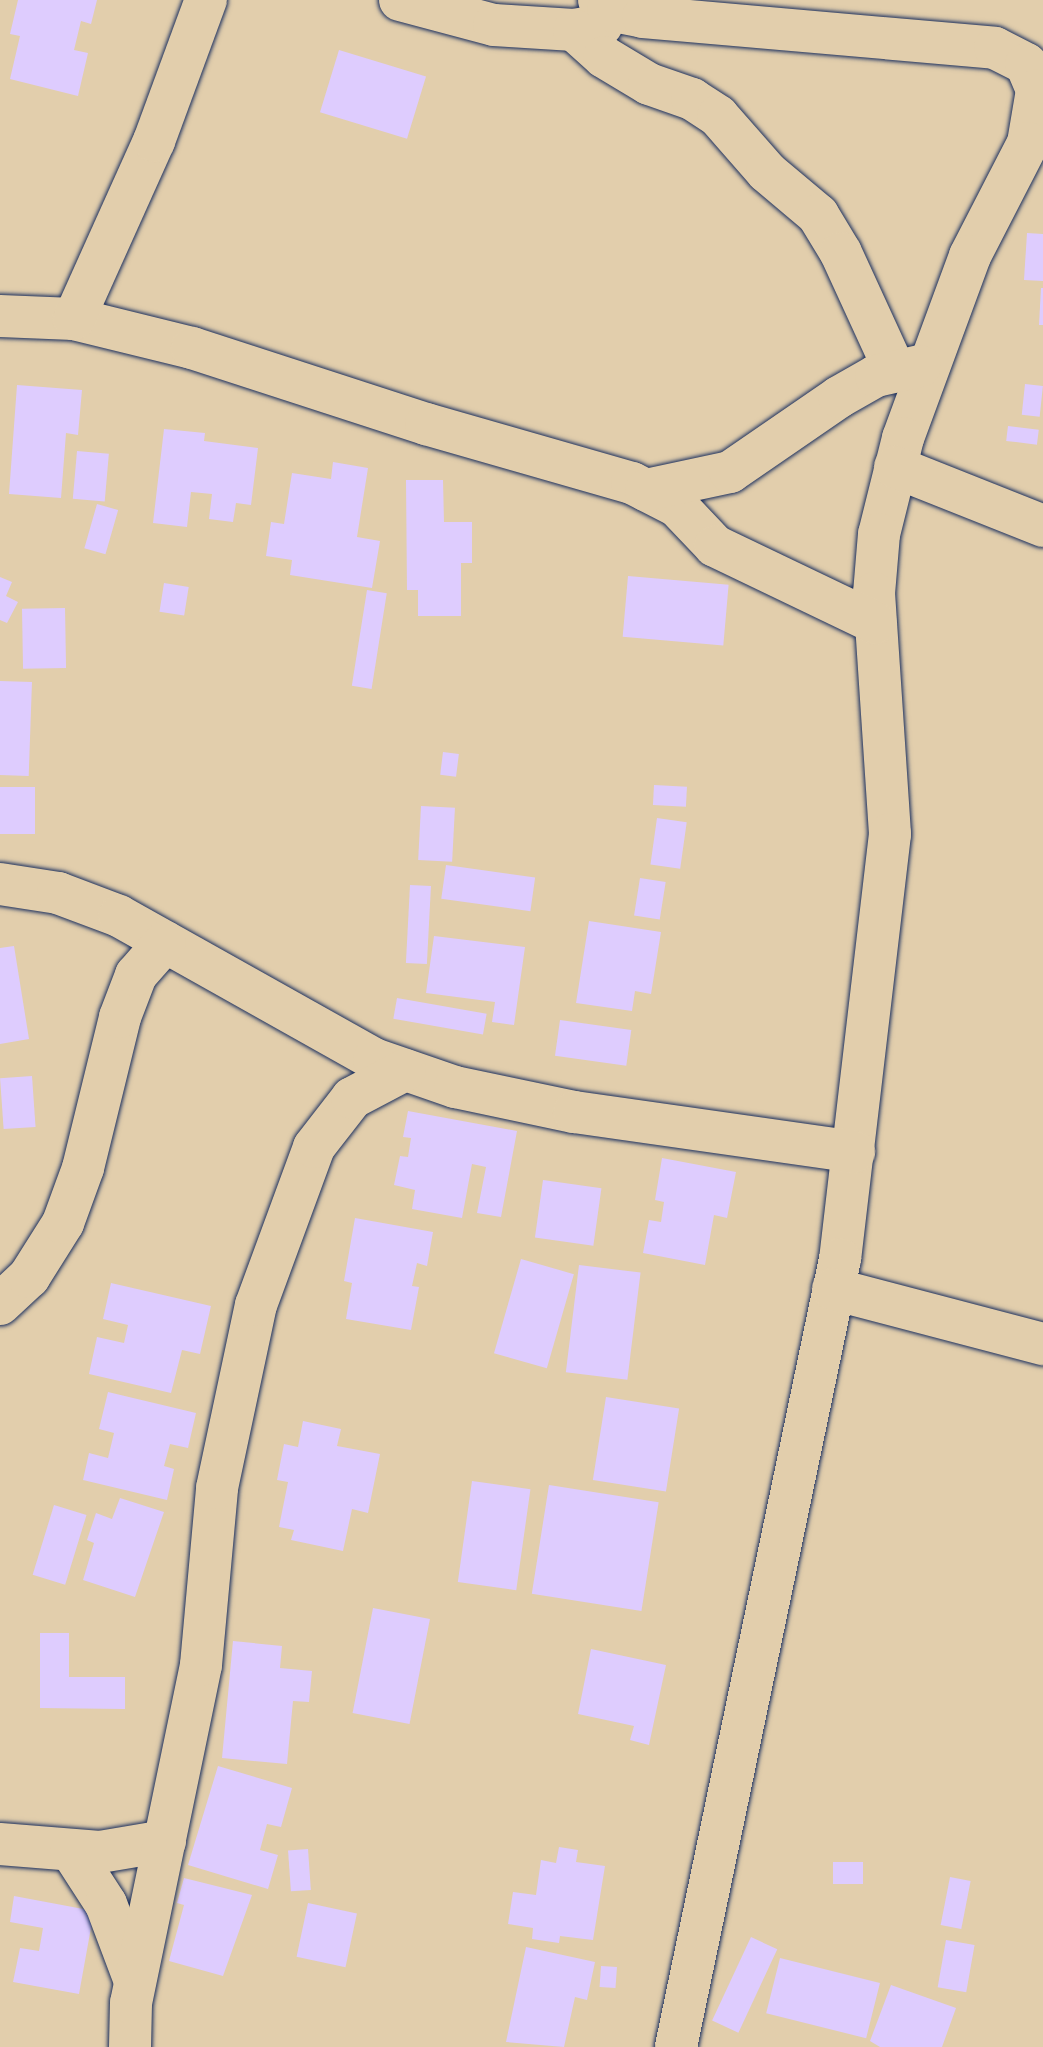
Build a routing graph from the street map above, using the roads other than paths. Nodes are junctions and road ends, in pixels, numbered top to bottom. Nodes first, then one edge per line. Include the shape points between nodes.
1 (206, 0) edge
2 (400, 0) edge
3 (586, 15) edge
4 (1037, 77) edge
5 (0, 316) edge
6 (74, 319) junction
7 (912, 368) junction
8 (895, 467) junction
9 (646, 490) junction
10 (1043, 526) edge
11 (876, 623) junction
12 (0, 884) edge
13 (165, 942) junction
14 (405, 1070) junction
15 (854, 1152) junction
16 (16, 1272) edge
17 (833, 1289) junction
18 (0, 1304) edge
19 (1043, 1344) edge
20 (165, 1841) junction
21 (0, 1844) edge
22 (71, 1850) junction
23 (136, 1982) junction
24 (128, 2042) edge
25 (676, 2047) edge

1 - 6 street via 154,141
2 - 3 street via 494,25
3 - 4 street via 608,10 995,48 1026,64
3 - 7 street via 604,57 718,116 767,172 818,215
4 - 7 street via 1028,143
5 - 6 street
6 - 9 street via 192,348
7 - 8 street
7 - 9 street via 794,424 730,472
8 - 10 street
8 - 11 street via 879,534
9 - 11 street via 677,506 715,546
11 - 15 street via 890,834
12 - 13 street via 58,893 119,916
13 - 14 street via 374,1059
13 - 16 street via 136,975 125,1003 83,1168 63,1223
14 - 15 street via 455,1087 574,1112
14 - 20 street via 352,1098 314,1147 256,1305 217,1488 201,1665
15 - 17 street
16 - 18 street
17 - 19 street
17 - 25 street
20 - 22 street via 100,1852
20 - 23 street
21 - 22 street
22 - 23 street via 106,1904
23 - 24 street

